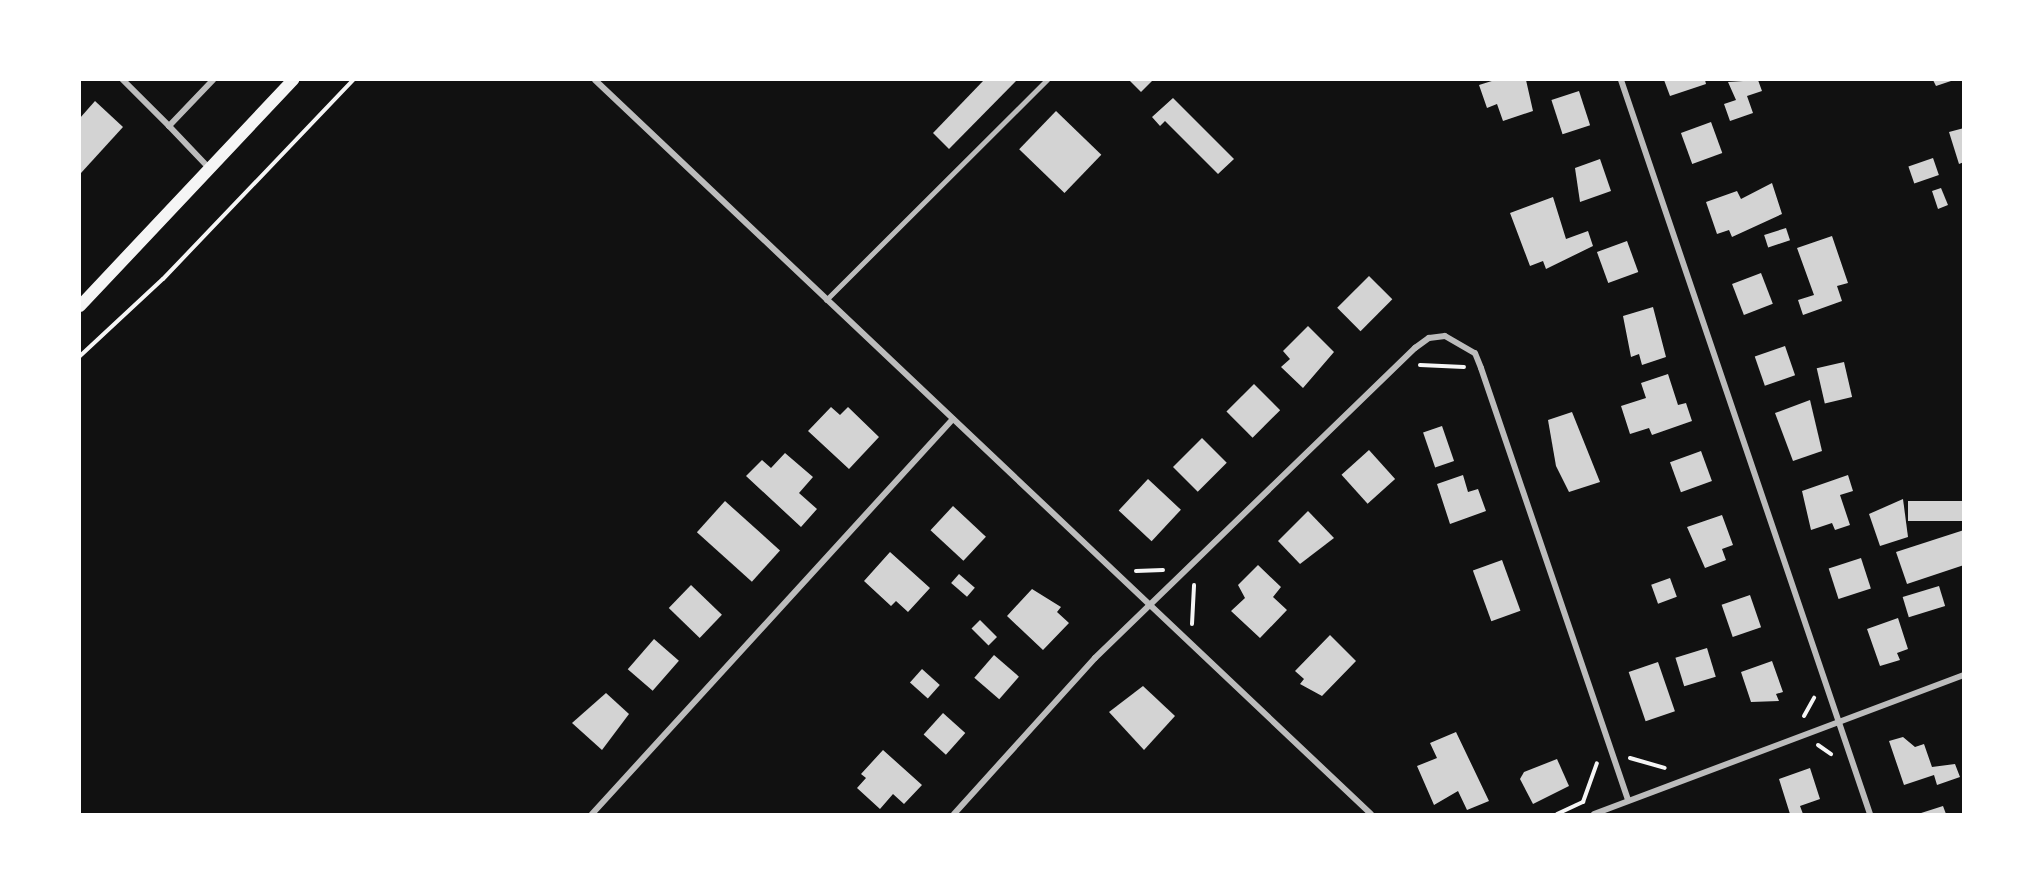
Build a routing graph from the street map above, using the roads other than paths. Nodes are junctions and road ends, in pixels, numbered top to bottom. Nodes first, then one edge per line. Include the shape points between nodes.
1 (123, 80) edge
2 (213, 80) edge
3 (293, 80) edge
4 (595, 80) edge
5 (1047, 80) edge
6 (1621, 80) edge
7 (169, 126) junction
8 (209, 168) junction
9 (826, 300) junction
10 (80, 306) edge
11 (953, 419) junction
12 (1152, 608) junction
13 (1964, 675) edge
14 (1839, 718) junction
15 (1628, 799) junction
16 (592, 814) edge
17 (954, 814) edge
18 (1371, 814) edge
19 (1594, 814) edge
20 (1870, 814) edge

1 - 7 street
2 - 7 street
3 - 8 main road
4 - 9 street
5 - 9 lane
6 - 14 street
7 - 8 street
8 - 10 main road
9 - 11 street
11 - 12 street
11 - 16 street
12 - 15 street via 1415,348 1429,338 1462,342 1481,368
12 - 17 street via 1095,658
12 - 18 street
13 - 14 street
14 - 15 street
14 - 20 street
15 - 19 street

